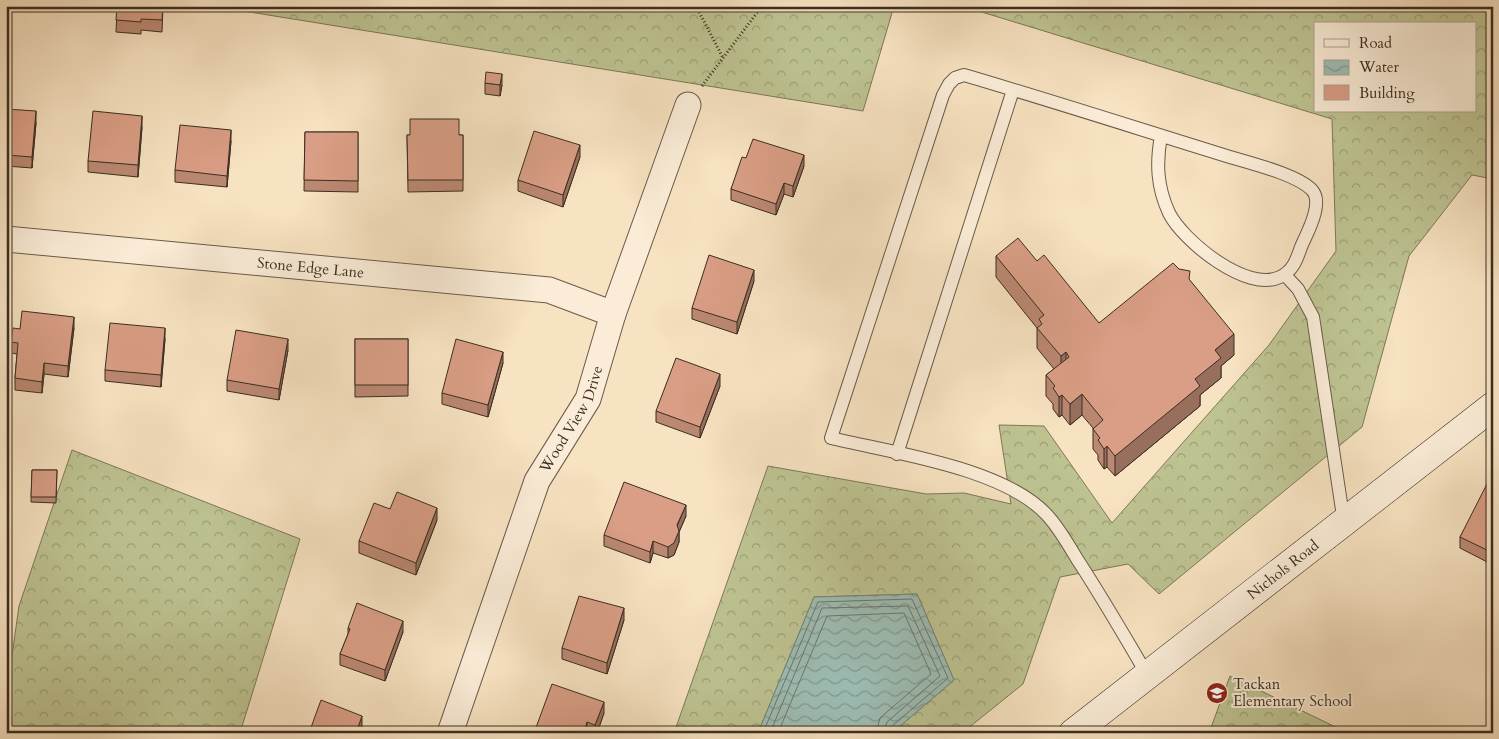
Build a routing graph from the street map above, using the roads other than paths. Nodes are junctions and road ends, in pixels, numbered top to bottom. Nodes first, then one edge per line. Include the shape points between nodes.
1 (1013, 90) junction
2 (688, 104) road end
3 (1161, 136) junction
4 (6, 239) edge
5 (1284, 274) junction
6 (613, 314) junction
7 (1493, 406) edge
8 (898, 454) junction
9 (1344, 523) junction
10 (1148, 676) junction
11 (450, 733) edge
12 (1073, 733) edge

1 - 3 lane
1 - 8 lane
1 - 8 lane via 964,74 949,84 943,95 831,438
2 - 6 street, Wood View Drive
3 - 5 lane via 1158,178 1170,215 1183,233 1236,272 1272,280
3 - 5 lane via 1277,172 1313,191 1317,202 1294,265
4 - 6 street, Stone Edge Lane via 549,290
5 - 9 lane via 1298,289 1313,317
6 - 11 street, Wood View Drive via 588,399 537,481
7 - 9 street, Nichols Road
8 - 10 lane via 995,481 1031,501 1047,515
9 - 10 street, Nichols Road
10 - 12 street, Nichols Road

